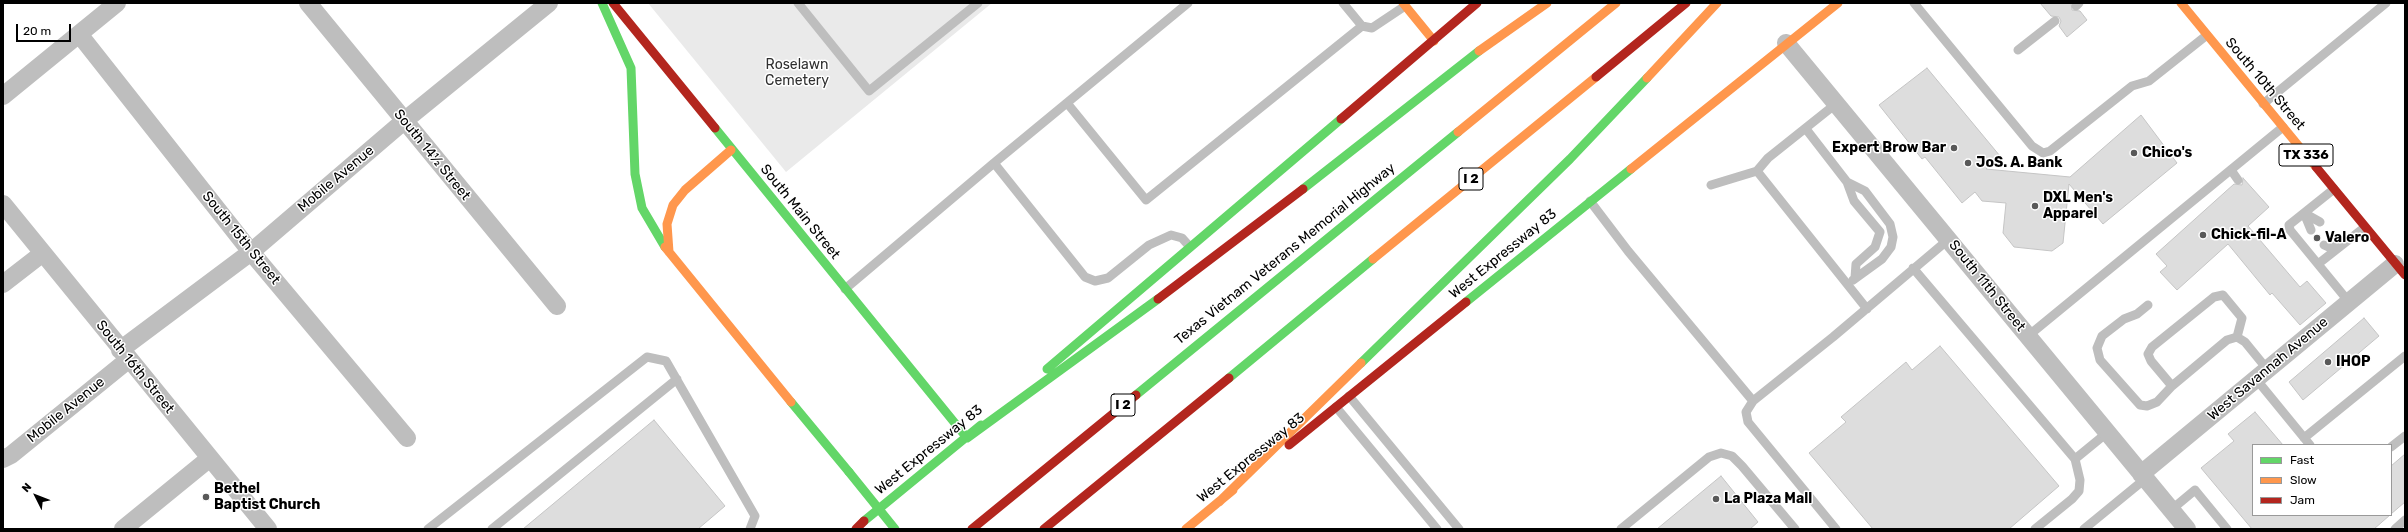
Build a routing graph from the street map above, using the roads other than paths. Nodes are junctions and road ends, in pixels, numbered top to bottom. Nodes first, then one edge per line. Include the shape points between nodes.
1 (117, 3) edge
2 (308, 3) edge
3 (549, 3) edge
4 (602, 3) edge
5 (613, 3) edge
6 (798, 3) edge
7 (978, 3) edge
8 (1188, 3) edge
9 (1343, 3) edge
10 (1477, 3) edge
11 (1548, 3) edge
12 (1616, 3) edge
13 (1686, 3) edge
14 (1717, 3) edge
15 (1838, 3) edge
16 (1914, 3) edge
17 (2180, 3) edge
18 (2386, 3) edge
19 (1404, 4) edge
20 (2055, 21) dead end
21 (1362, 26) junction
22 (79, 34) junction
23 (2207, 35) junction
24 (1434, 41) junction
25 (1786, 43) junction
26 (2018, 50) dead end
27 (3, 96) edge
28 (1067, 103) junction
29 (1837, 103) junction
30 (2264, 104) junction
31 (404, 121) junction
32 (2283, 127) junction
33 (1806, 129) junction
34 (731, 150) junction
35 (994, 163) junction
36 (2230, 170) junction
37 (1757, 171) junction
38 (2238, 180) dead end
39 (1847, 182) junction
40 (1711, 185) dead end
41 (2334, 189) junction
42 (1590, 201) junction
43 (3, 204) edge
44 (2304, 213) junction
45 (2320, 222) dead end
46 (2365, 227) junction
47 (2311, 230) dead end
48 (2333, 238) dead end
49 (1949, 239) junction
50 (2324, 245) dead end
51 (1190, 247) junction
52 (2335, 250) junction
53 (43, 252) junction
54 (251, 252) junction
55 (669, 255) junction
56 (2318, 264) junction
57 (1913, 268) junction
58 (2400, 269) edge
59 (1855, 278) junction
60 (3, 284) edge
61 (1848, 285) junction
62 (845, 289) junction
63 (2349, 302) junction
64 (2148, 304) dead end
65 (557, 306) dead end
66 (1866, 309) junction
67 (2028, 336) junction
68 (2238, 337) junction
69 (124, 355) junction
70 (2405, 356) edge
71 (2262, 374) junction
72 (677, 379) junction
73 (2172, 386) junction
74 (1349, 396) junction
75 (1752, 401) junction
76 (1336, 407) junction
77 (2108, 432) junction
78 (2405, 436) edge
79 (407, 438) dead end
80 (967, 438) junction
81 (2307, 441) edge
82 (2392, 446) edge
83 (3, 458) edge
84 (210, 458) junction
85 (2075, 459) junction
86 (2143, 476) junction
87 (1219, 502) junction
88 (2171, 510) junction
89 (2405, 520) edge
90 (123, 529) edge
91 (268, 529) edge
92 (428, 529) edge
93 (492, 529) edge
94 (750, 529) edge
95 (855, 529) edge
96 (895, 529) edge
97 (972, 529) edge
98 (1044, 529) edge
99 (1186, 529) edge
100 (1437, 529) edge
101 (1459, 529) edge
102 (1621, 529) edge
103 (1794, 529) edge
104 (1836, 529) edge
105 (2035, 529) edge
106 (2084, 529) edge
107 (2187, 529) edge
108 (2227, 529) edge
109 (2395, 529) edge

1 - 22 street
2 - 31 street, South 14½ Street
3 - 31 street, Mobile Avenue
4 - 55 main road via 630,68 635,174 642,208
5 - 34 main road, South Main Street
6 - 7 lane via 869,91
8 - 28 lane
9 - 21 lane
10 - 24 main road, West Expressway 83
11 - 80 main road via 1497,38 1219,255
12 - 97 main road, Texas Vietnam Veterans Memorial Highway / I 2
13 - 98 main road, I 2
14 - 87 main road via 1570,159
15 - 25 main road, West Expressway 83
16 - 23 lane via 2032,146 2043,153 2050,151 2132,86 2149,80
17 - 23 main road, South 10th Street / TX 336
18 - 30 lane
19 - 21 lane via 1372,28
19 - 24 main road
20 - 26 lane
21 - 28 lane via 1146,200
22 - 27 street
22 - 54 street, South 15th Street
23 - 30 main road, South 10th Street / TX 336
24 - 51 main road, West Expressway 83
25 - 29 street, South 11th Street
25 - 42 main road, West Expressway 83
28 - 35 lane
29 - 33 lane
29 - 49 street, South 11th Street
30 - 32 main road, South 10th Street / TX 336
31 - 54 street, Mobile Avenue
31 - 65 street, South 14½ Street
32 - 36 lane
32 - 41 main road, South 10th Street / TX 336
33 - 37 lane via 1768,158
33 - 39 lane
34 - 55 main road via 684,190 673,205 667,224
34 - 62 main road, South Main Street
35 - 51 lane via 1085,276 1095,281 1108,278 1148,244 1171,235 1182,238
35 - 62 lane
36 - 38 lane
36 - 67 lane
37 - 40 lane
37 - 61 lane
39 - 59 lane via 1854,201 1880,232 1875,247 1856,264
39 - 59 lane via 1864,191 1890,224 1893,237 1891,247 1882,260
41 - 44 lane
41 - 46 main road, South 10th Street / TX 336
42 - 74 main road, West Expressway 83
42 - 75 lane
43 - 53 street, South 16th Street
44 - 45 lane
44 - 47 lane
44 - 56 lane via 2289,225 2290,230
46 - 52 lane
46 - 58 main road, South 10th Street / TX 336
48 - 52 lane
49 - 57 lane
49 - 67 street, South 11th Street
50 - 52 lane
51 - 80 main road, West Expressway 83
52 - 56 lane
53 - 60 street
53 - 69 street, South 16th Street
54 - 69 street, Mobile Avenue
54 - 79 street, South 15th Street
55 - 96 main road, bridge
56 - 63 lane
57 - 66 lane
57 - 85 lane
58 - 63 street, West Savannah Avenue
59 - 61 lane
61 - 66 lane
62 - 80 main road, South Main Street
63 - 71 street, West Savannah Avenue
64 - 73 lane via 2102,336 2097,348 2100,360 2140,405 2147,406 2157,402
66 - 75 lane
67 - 77 street, South 11th Street
68 - 71 lane via 2244,342
68 - 73 lane via 2226,340
68 - 73 lane via 2242,318 2223,295 2214,296 2152,347 2148,354
69 - 83 street, Mobile Avenue via 11,455
69 - 84 street, South 16th Street
70 - 81 lane
71 - 81 lane
71 - 86 street, West Savannah Avenue
72 - 92 lane via 666,361 647,357
72 - 93 lane
72 - 94 lane via 756,516
74 - 76 main road, West Expressway 83
74 - 101 lane
75 - 104 lane via 1746,412 1748,422
76 - 87 main road, West Expressway 83
76 - 100 lane
77 - 85 lane
77 - 86 street, South 11th Street
78 - 82 lane
80 - 95 main road, West Expressway 83
84 - 90 street
84 - 91 street, South 16th Street
85 - 105 lane via 2080,480 2079,491
86 - 88 street, South 11th Street
86 - 106 lane
87 - 99 main road, West Expressway 83
88 - 107 street, South 11th Street
88 - 108 lane via 2195,490
89 - 109 lane
102 - 103 lane via 1709,457 1721,453 1732,456 1742,466

